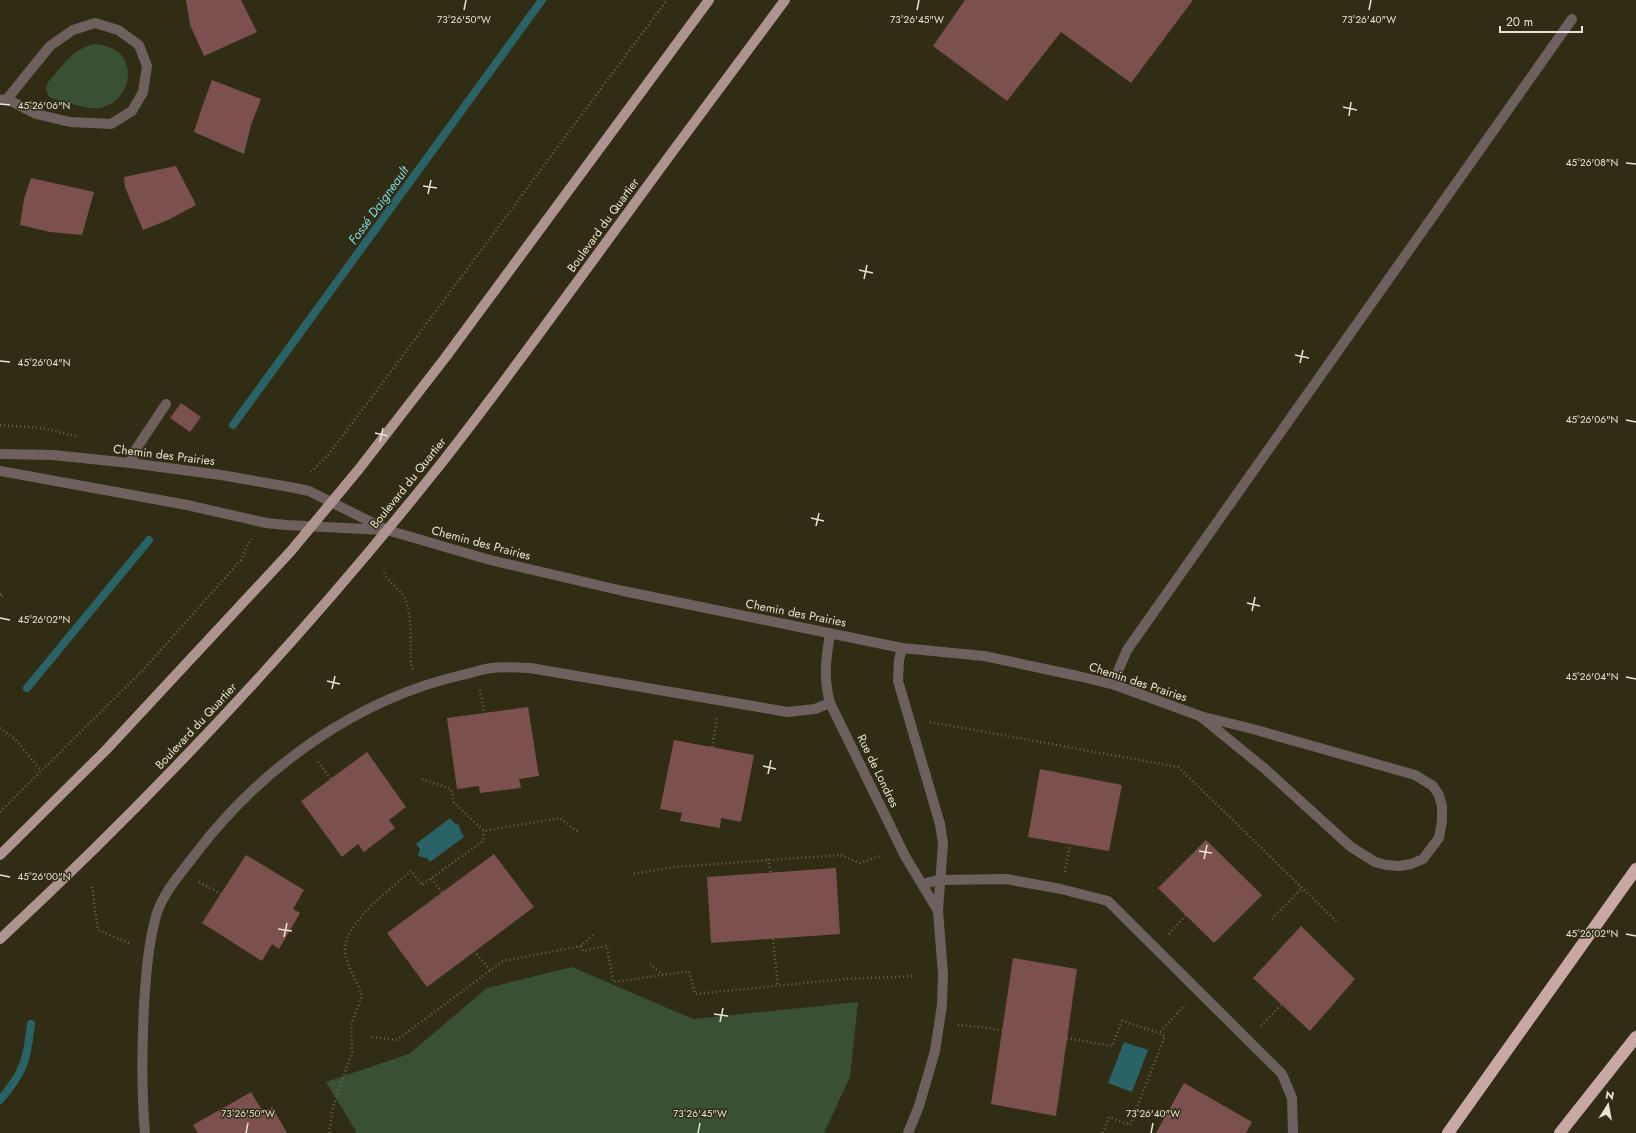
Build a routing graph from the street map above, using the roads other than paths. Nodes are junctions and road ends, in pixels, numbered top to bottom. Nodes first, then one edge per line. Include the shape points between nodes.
1 (709, 0) edge
2 (785, 0) edge
3 (1572, 19) dead end
4 (4, 100) edge
5 (166, 404) dead end
6 (0, 454) edge
7 (130, 463) junction
8 (0, 471) edge
9 (331, 502) junction
10 (311, 527) junction
11 (387, 530) junction
12 (830, 633) junction
13 (902, 648) junction
14 (1115, 685) junction
15 (830, 703) junction
16 (1200, 716) junction
17 (0, 855) edge
18 (1636, 869) edge
19 (940, 880) junction
20 (922, 884) junction
21 (938, 911) junction
22 (0, 939) edge
23 (1636, 1037) edge
24 (146, 1133) edge
25 (908, 1133) edge
26 (1293, 1133) edge
27 (1448, 1133) edge
28 (1560, 1133) edge

1 - 9 main road via 449,352
2 - 11 main road, Boulevard du Quartier via 499,388
3 - 14 street via 1127,650
4 - 4 street via 36,114 70,122 112,124 132,111 143,92 146,66 139,45 118,30 95,24 73,30 50,46
5 - 7 street via 136,449
6 - 7 street, Chemin des Prairies via 53,455
7 - 9 street, Chemin des Prairies via 288,486 309,491
8 - 10 street, Chemin des Prairies via 266,522
9 - 10 main road
9 - 11 street, Chemin des Prairies
10 - 11 street, Chemin des Prairies
10 - 17 main road via 116,740
11 - 12 street, Chemin des Prairies via 490,560 580,582
11 - 22 main road, Boulevard du Quartier via 258,680 197,745 124,821
12 - 13 street, Chemin des Prairies
12 - 15 street, Rue de Londres via 825,667
13 - 14 street, Chemin des Prairies via 984,656
13 - 19 street, Rue de Londres via 898,681 940,824 943,844
14 - 16 street, Chemin des Prairies
15 - 20 street, Rue de Londres via 905,856
15 - 24 street via 815,709 788,712 530,668 492,668 419,687 344,722 267,776 217,826 166,895 157,916 149,953 142,1036 142,1102
16 - 16 street, Chemin des Prairies via 1264,768 1351,847 1375,862 1399,866 1411,864 1422,859 1438,838 1442,820 1442,806 1438,795 1433,786 1415,775
18 - 27 highway
19 - 20 street
19 - 21 street, Rue de Londres
19 - 26 street via 1006,879 1108,901 1282,1074 1292,1098
20 - 21 street, Rue de Londres
21 - 25 street, Rue de Londres via 943,974 940,1023 919,1106
23 - 28 highway

